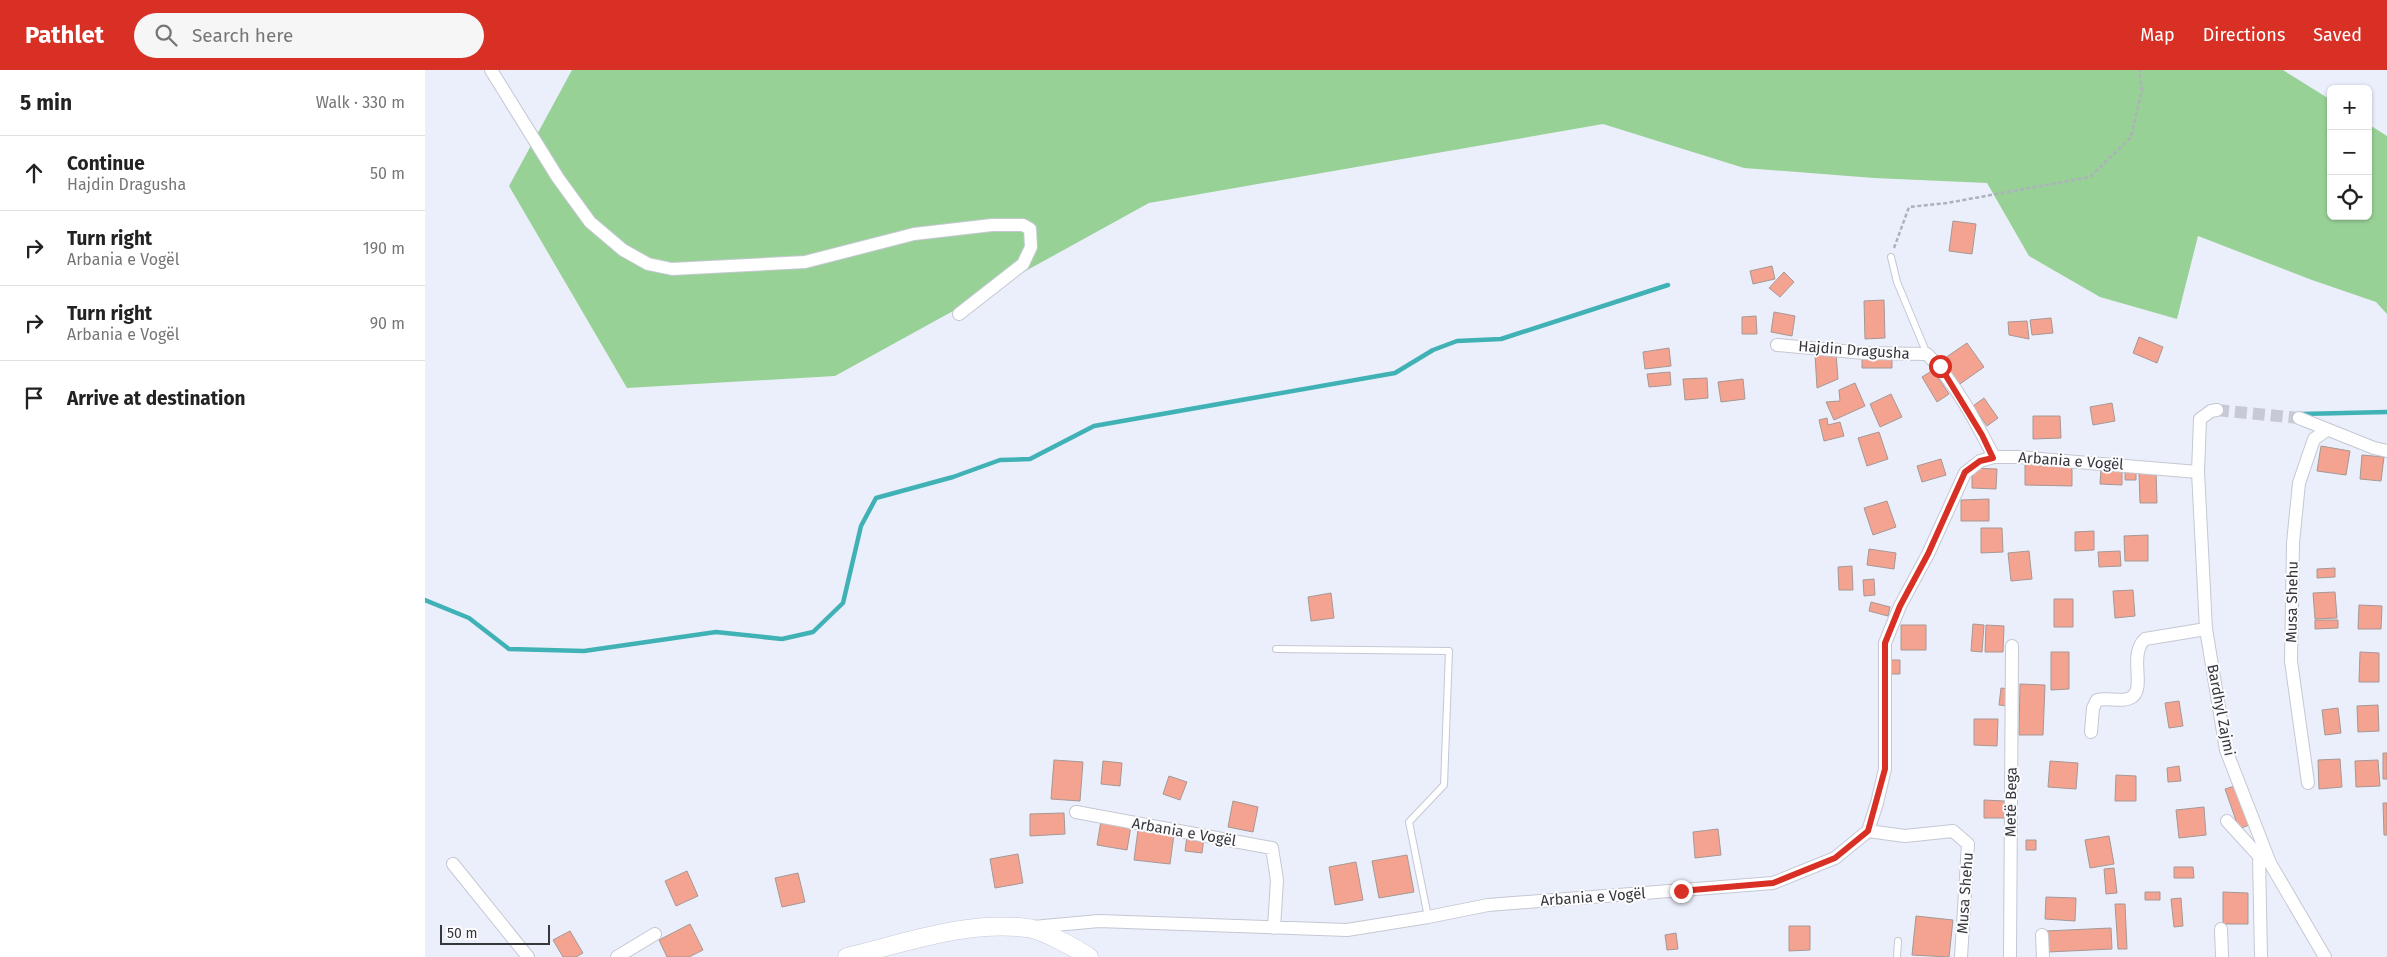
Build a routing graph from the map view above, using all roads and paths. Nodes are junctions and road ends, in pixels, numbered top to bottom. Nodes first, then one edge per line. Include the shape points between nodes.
1 (491, 70) edge
2 (2139, 70) edge
3 (1891, 257) joint
4 (959, 314) dead end
5 (1777, 345) dead end
6 (1927, 354) junction
7 (2217, 410) tunnel mouth
8 (2299, 418) tunnel mouth
9 (2327, 430) junction
10 (2387, 451) edge
11 (1993, 458) junction
12 (2198, 472) junction
13 (2206, 629) junction
14 (2013, 646) dead end
15 (1276, 649) dead end
16 (2091, 732) dead end
17 (2308, 783) dead end
18 (1076, 812) dead end
19 (2227, 821) dead end
20 (1868, 831) junction
21 (453, 864) dead end
22 (1428, 917) junction
23 (1030, 928) junction
24 (1274, 928) junction
25 (2221, 930) dead end
26 (655, 934) dead end
27 (2042, 936) dead end
28 (1898, 941) dead end
29 (528, 957) edge
30 (617, 957) edge
31 (847, 957) edge
32 (1089, 957) edge
33 (1897, 957) edge
34 (1961, 957) edge
35 (2010, 957) edge
36 (2043, 957) edge
37 (2222, 957) edge
38 (2261, 957) edge
39 (2325, 957) edge

1 - 4 street via 590,222 623,250 648,264 672,269 805,262 914,234 992,225 1023,225 1030,229 1031,247 1023,264
2 - 3 path via 2142,90 2131,137 2090,177 1909,207
3 - 6 lane via 1897,282
5 - 6 street, Hajdin Dragusha via 1864,353
6 - 11 street, Hajdin Dragusha via 1940,366
7 - 12 street via 2199,419
8 - 9 street
9 - 10 street
9 - 17 street, Musa Shehu via 2314,439 2299,482 2293,543 2291,661
11 - 12 street, Arbania e Vogël via 2018,457
11 - 20 street, Arbania e Vogël via 1980,461 1965,472 1885,643 1885,769
12 - 13 street, Bardhyl Zajmi
13 - 16 street via 2145,639 2139,644 2136,653 2137,689 2127,699 2097,700
13 - 39 street, Bardhyl Zajmi via 2227,750 2270,863
14 - 35 street, Metë Bega
15 - 22 lane via 1449,651 1443,785 1409,822
18 - 24 street, Arbania e Vogël via 1272,848 1277,880
19 - 38 street via 2259,856
20 - 22 street, Arbania e Vogël via 1835,858 1773,883 1488,905
20 - 34 street, Musa Shehu via 1905,836 1953,831 1968,844
21 - 29 street
22 - 24 street, Arbania e Vogël via 1347,930
23 - 24 street, Arbania e Vogël via 1099,921
23 - 31 street via 997,926 947,933
23 - 32 street
25 - 37 street
26 - 30 street
27 - 36 street
28 - 33 lane

